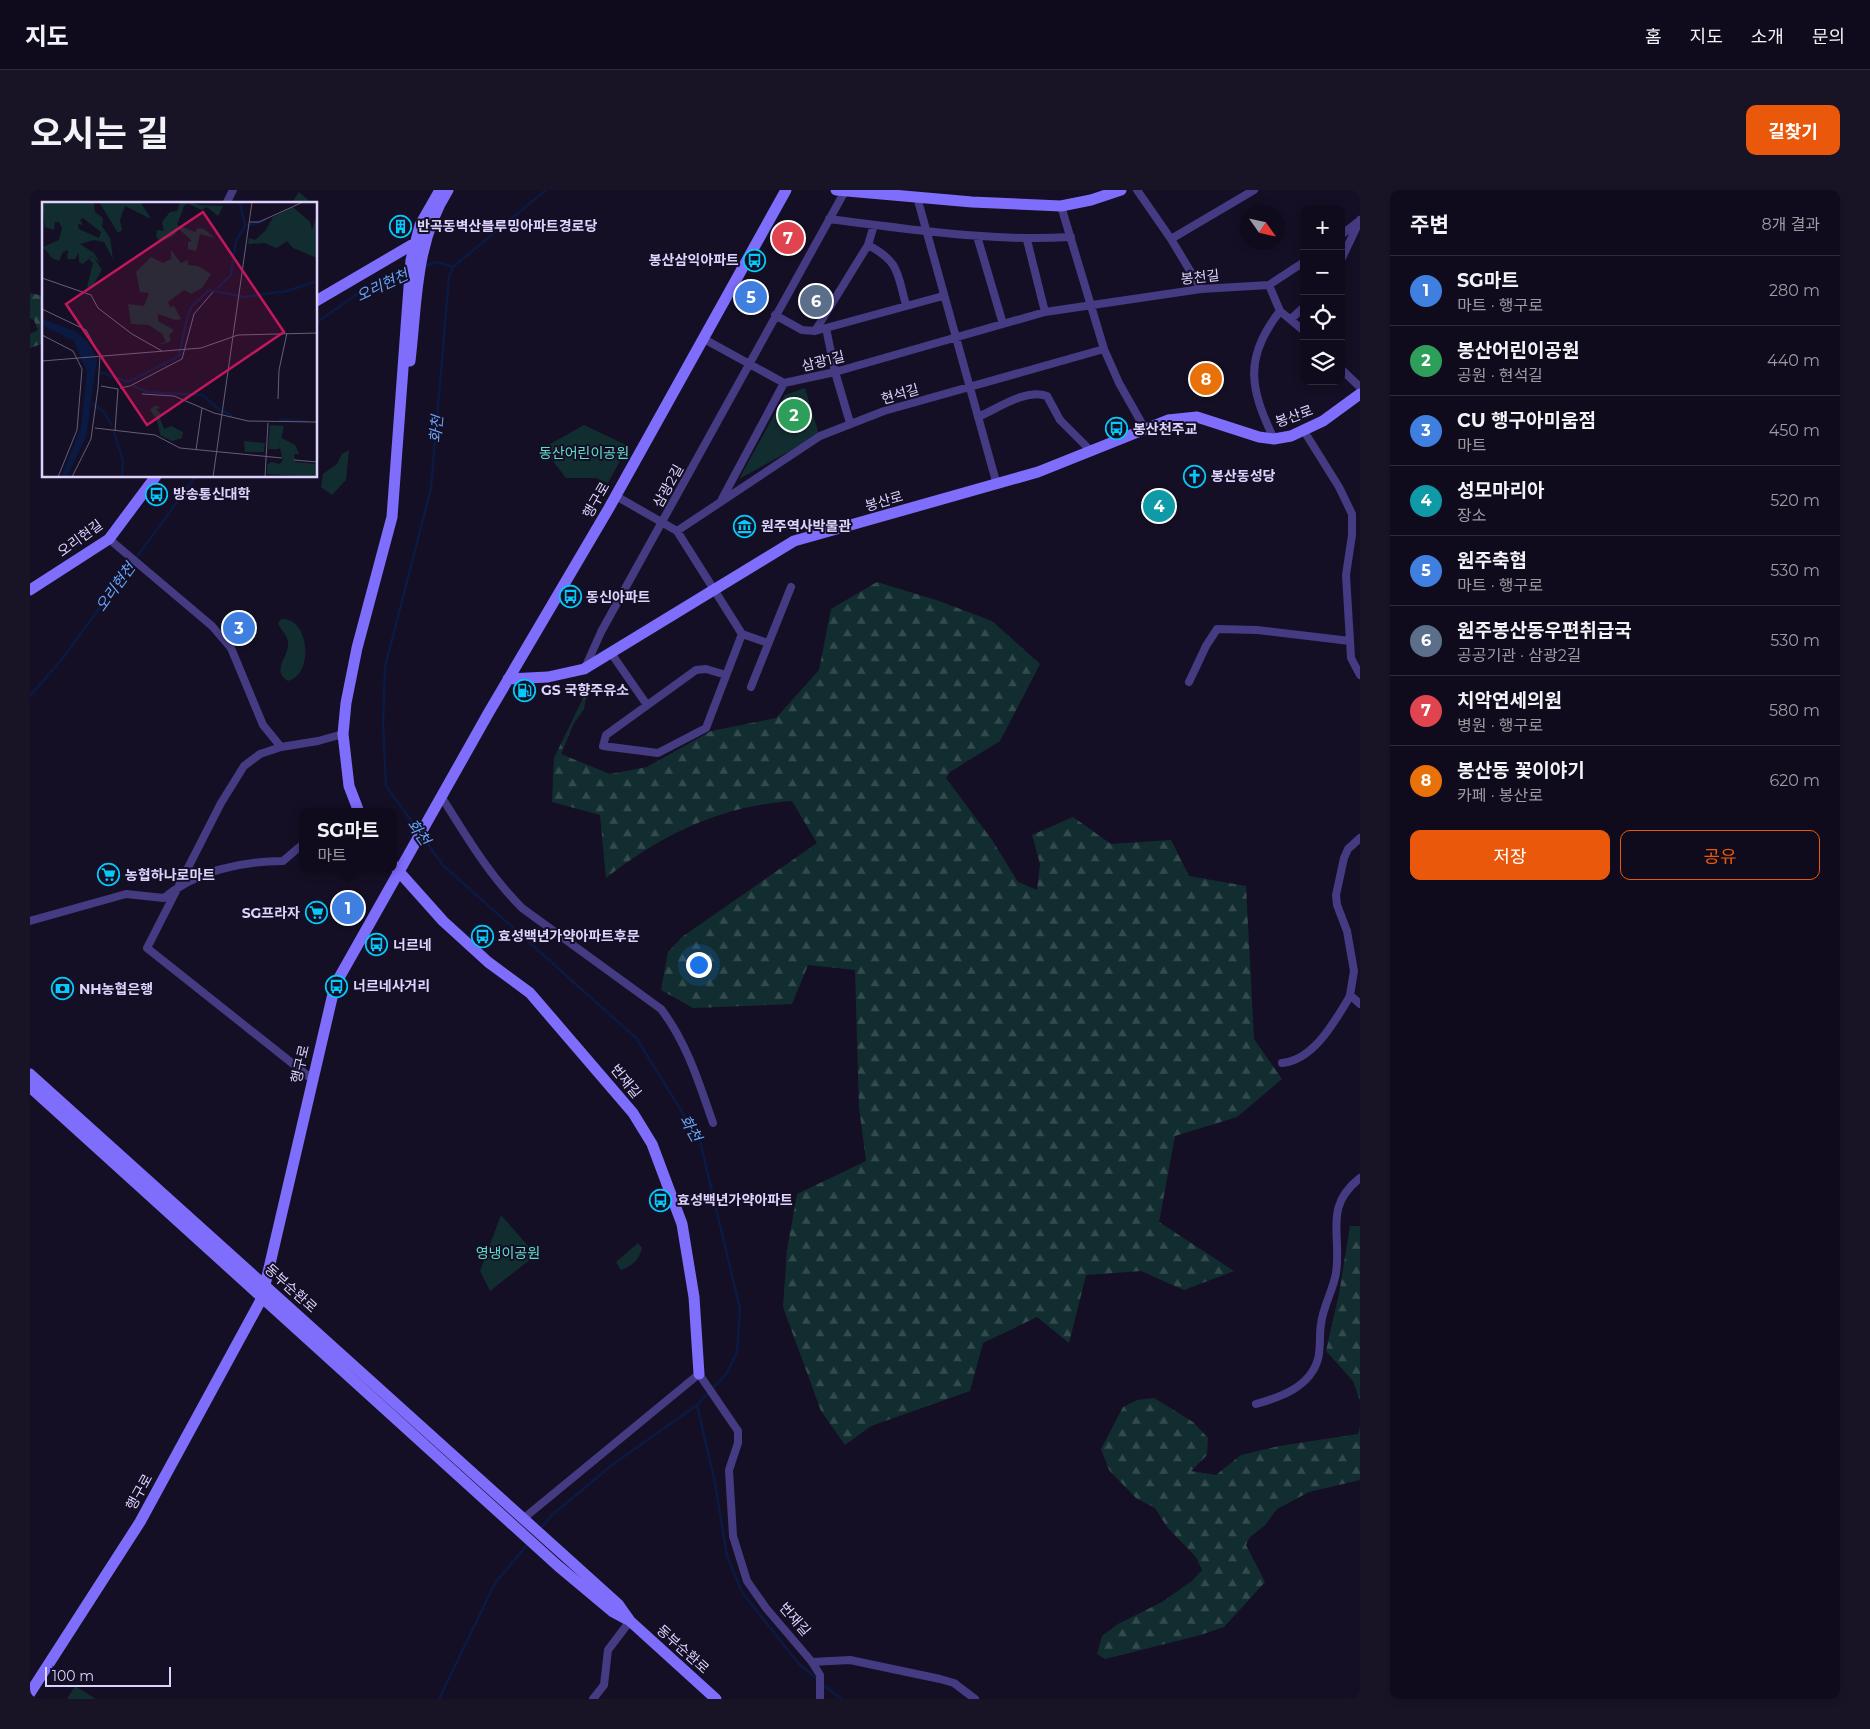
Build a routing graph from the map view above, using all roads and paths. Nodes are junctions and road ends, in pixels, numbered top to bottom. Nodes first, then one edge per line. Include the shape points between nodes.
1 (233, 190) edge
2 (440, 190) edge
3 (448, 190) edge
4 (786, 190) edge
5 (840, 190) edge
6 (1121, 190) edge
7 (1137, 190) edge
8 (1254, 190) edge
9 (917, 197) junction
10 (227, 202) edge
11 (1061, 206) junction
12 (829, 220) junction
13 (1360, 220) edge
14 (874, 225) junction
15 (926, 230) junction
16 (1345, 232) edge
17 (977, 236) junction
18 (1071, 237) junction
19 (1171, 239) junction
20 (1027, 240) junction
21 (417, 245) junction
22 (868, 246) junction
23 (1345, 252) edge
24 (1300, 265) edge
25 (1269, 285) junction
26 (1201, 289) junction
27 (943, 296) junction
28 (319, 297) edge
29 (1092, 304) junction
30 (906, 306) junction
31 (1280, 311) junction
32 (1300, 311) edge
33 (1046, 312) junction
34 (775, 316) junction
35 (1291, 319) junction
36 (1003, 324) junction
37 (1300, 327) edge
38 (826, 328) junction
39 (815, 331) junction
40 (955, 337) junction
41 (704, 339) junction
42 (1104, 349) junction
43 (749, 364) junction
44 (834, 372) junction
45 (1345, 373) edge
46 (784, 383) junction
47 (969, 387) junction
48 (1360, 388) edge
49 (1360, 394) edge
50 (978, 417) junction
51 (850, 424) junction
52 (1145, 429) junction
53 (1304, 431) junction
54 (1274, 439) junction
55 (1092, 452) junction
56 (155, 478) edge
57 (997, 485) junction
58 (616, 496) junction
59 (721, 500) junction
60 (662, 522) junction
61 (677, 531) junction
62 (112, 542) junction
63 (791, 587) dead end
64 (715, 589) junction
65 (30, 590) edge
66 (742, 634) junction
67 (1350, 641) junction
68 (768, 643) junction
69 (611, 653) junction
70 (584, 669) junction
71 (726, 674) junction
72 (1360, 675) edge
73 (508, 678) junction
74 (1189, 682) dead end
75 (751, 687) dead end
76 (647, 705) junction
77 (344, 734) junction
78 (281, 747) junction
79 (441, 796) junction
80 (357, 808) edge
81 (1360, 838) edge
82 (299, 847) edge
83 (397, 868) edge
84 (397, 870) edge
85 (394, 873) edge
86 (177, 887) junction
87 (30, 921) edge
88 (1352, 978) junction
89 (1360, 982) edge
90 (1350, 996) junction
91 (1360, 1004) edge
92 (1282, 1063) dead end
93 (30, 1074) edge
94 (312, 1079) junction
95 (30, 1087) edge
96 (713, 1123) dead end
97 (1360, 1178) edge
98 (266, 1285) junction
99 (262, 1298) junction
100 (701, 1376) junction
101 (1256, 1404) dead end
102 (524, 1526) junction
103 (630, 1621) junction
104 (812, 1662) junction
105 (30, 1693) edge
106 (593, 1699) edge
107 (716, 1699) edge
108 (820, 1699) edge
109 (975, 1699) edge

1 - 10 street
2 - 21 street via 425,215
3 - 21 street
4 - 41 street, 행구로
5 - 9 street
5 - 12 street, 삼광2길
6 - 11 street
7 - 19 street
8 - 19 street
9 - 11 street
9 - 15 street
11 - 18 street
12 - 14 street
12 - 34 street, 삼광2길
13 - 16 street
13 - 23 street
14 - 15 street
14 - 22 street
15 - 17 street
15 - 27 street
17 - 20 street
17 - 36 street
18 - 20 street
18 - 29 street
19 - 26 street
20 - 33 street
21 - 28 street
21 - 77 street via 409,370 404,382 392,517 357,648 346,703
22 - 30 street via 890,259 895,266
22 - 39 street
24 - 25 street, 봉천길
25 - 26 street, 봉천길
25 - 31 street
26 - 29 street, 봉천길
27 - 30 street
27 - 40 street
29 - 33 street, 삼광1길
29 - 42 street
30 - 38 street
31 - 35 street
31 - 54 street via 1259,346 1253,379 1260,407
32 - 35 street
33 - 36 street, 삼광1길
34 - 39 street via 802,330
34 - 43 street, 삼광2길
35 - 37 street
36 - 40 street, 삼광1길
38 - 39 street
38 - 44 street
40 - 44 street, 삼광1길
40 - 47 street
41 - 43 street
41 - 58 street, 행구로
42 - 47 street, 현석길
42 - 52 street
43 - 46 street
43 - 60 street, 삼광2길
44 - 46 street, 삼광1길
44 - 51 street
45 - 48 street
46 - 59 street, 현석길
47 - 50 street
47 - 51 street, 현석길
49 - 53 street, 봉산로
50 - 55 street via 1030,394 1040,393 1047,396 1060,420
50 - 57 street
51 - 59 street, 현석길 via 820,436
52 - 54 street, 봉산로 via 1168,420 1197,417
52 - 55 street, 봉산로
53 - 54 street, 봉산로
53 - 67 street via 1339,487 1354,522 1346,575
55 - 57 street, 봉산로
56 - 62 street, 오리현길
57 - 64 street, 봉산로 via 794,541
58 - 60 street
58 - 73 street, 행구로
59 - 61 street, 현석길
60 - 61 street
60 - 70 street, 삼광2길
61 - 64 street
62 - 65 street, 오리현길
62 - 78 street via 212,626 231,648 263,725
63 - 68 street
64 - 66 street
64 - 69 street, 봉산로
66 - 68 street
66 - 71 street
67 - 72 street via 1351,658
67 - 74 street via 1257,630 1217,629
68 - 75 street
69 - 70 street, 봉산로
69 - 76 street
70 - 73 street, 봉산로 via 548,677
71 - 76 street via 706,668 696,670
71 - 76 street via 706,728 658,753 602,746 606,735
73 - 79 street, 행구로
77 - 78 street
77 - 80 street via 350,789
78 - 86 street via 260,754 244,766
79 - 83 street, 행구로 via 407,858
79 - 96 street via 479,857 522,908 661,1009 676,1030 691,1062
81 - 88 street via 1344,858 1336,895 1352,958
82 - 86 street via 283,861 230,867
84 - 100 street, 번재길 via 443,921 488,962 530,993 633,1113 652,1144 682,1224 694,1298
85 - 94 street, 행구로 via 334,985
86 - 87 street via 164,898 126,894
86 - 94 street via 147,948
88 - 89 street
88 - 90 street
90 - 91 street
90 - 92 street via 1326,1033 1310,1050
93 - 98 street, 동부순환로
94 - 98 street, 행구로
95 - 99 street, 동부순환로
97 - 101 street via 1346,1192 1336,1211 1336,1275 1321,1322 1315,1365 1305,1380 1289,1393
98 - 99 street, 행구로
98 - 102 street, 동부순환로
99 - 102 street, 동부순환로
99 - 105 street, 행구로 via 140,1522
100 - 102 street
100 - 104 street, 번재길 via 738,1431 738,1443 729,1470 733,1536 747,1581
102 - 103 street, 동부순환로 via 562,1561 618,1604
103 - 106 street via 608,1650 604,1685
103 - 107 street, 동부순환로
104 - 108 street, 번재길 via 820,1675
104 - 109 street via 850,1660 940,1679 954,1683

